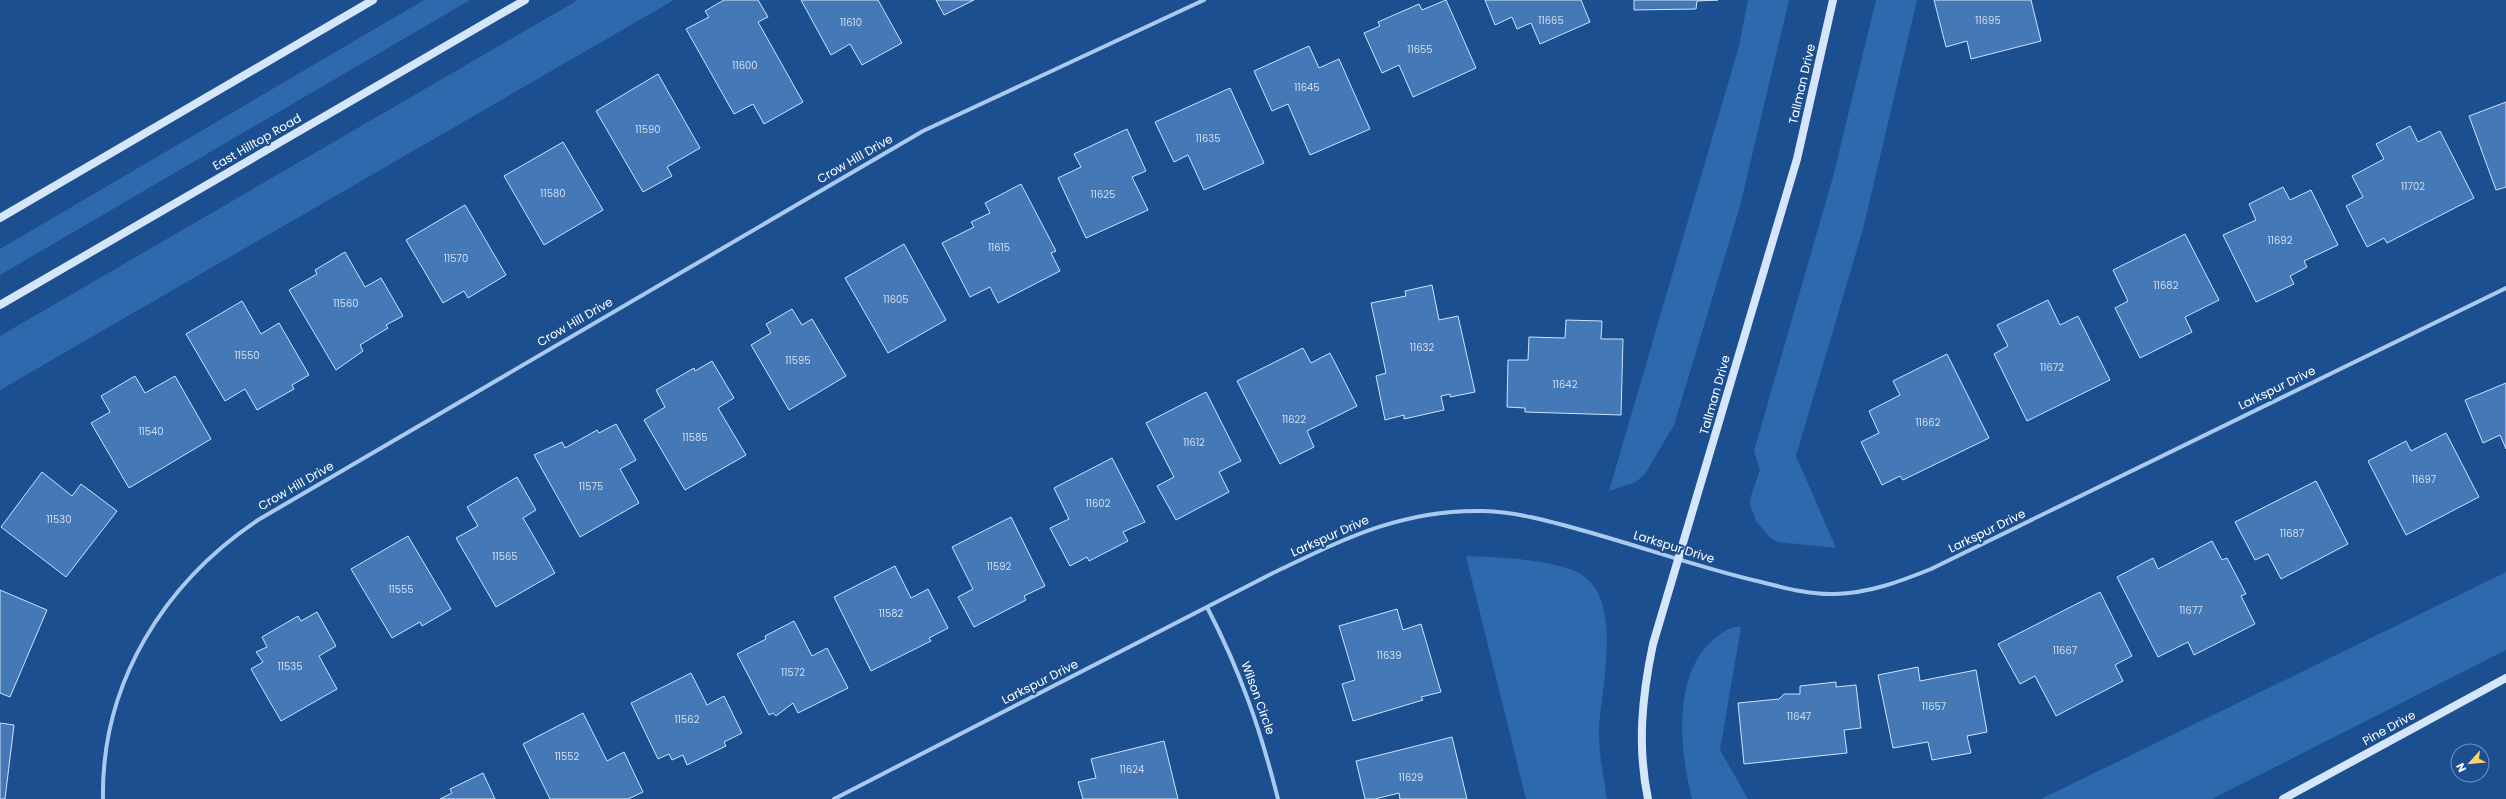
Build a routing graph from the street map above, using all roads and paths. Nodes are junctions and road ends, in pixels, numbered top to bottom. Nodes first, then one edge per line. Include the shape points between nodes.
1 (373, 0) edge
2 (525, 0) edge
3 (1204, 0) edge
4 (1833, 0) edge
5 (0, 218) edge
6 (2506, 288) edge
7 (0, 305) edge
8 (1679, 559) junction
9 (1207, 607) junction
10 (2506, 678) edge
11 (103, 799) edge
12 (834, 799) edge
13 (1278, 799) edge
14 (1648, 799) edge
15 (2283, 799) edge

1 - 5 street
2 - 7 street, East Hilltop Road
3 - 11 street, Crow Hill Drive via 922,131 279,508 234,537 209,557 184,583 161,612 143,642 121,692 111,726 105,757
4 - 8 street, Tallman Drive via 1795,166
6 - 8 street, Larkspur Drive via 1931,570 1885,587 1836,594 1811,593 1727,574
8 - 9 street, Larkspur Drive via 1521,515 1482,511 1439,514 1398,520 1336,542
8 - 14 street, Tallman Drive via 1653,644 1641,707 1642,761
9 - 12 street, Larkspur Drive
9 - 13 street, Wilson Circle via 1228,647 1256,718
10 - 15 street, Pine Drive

